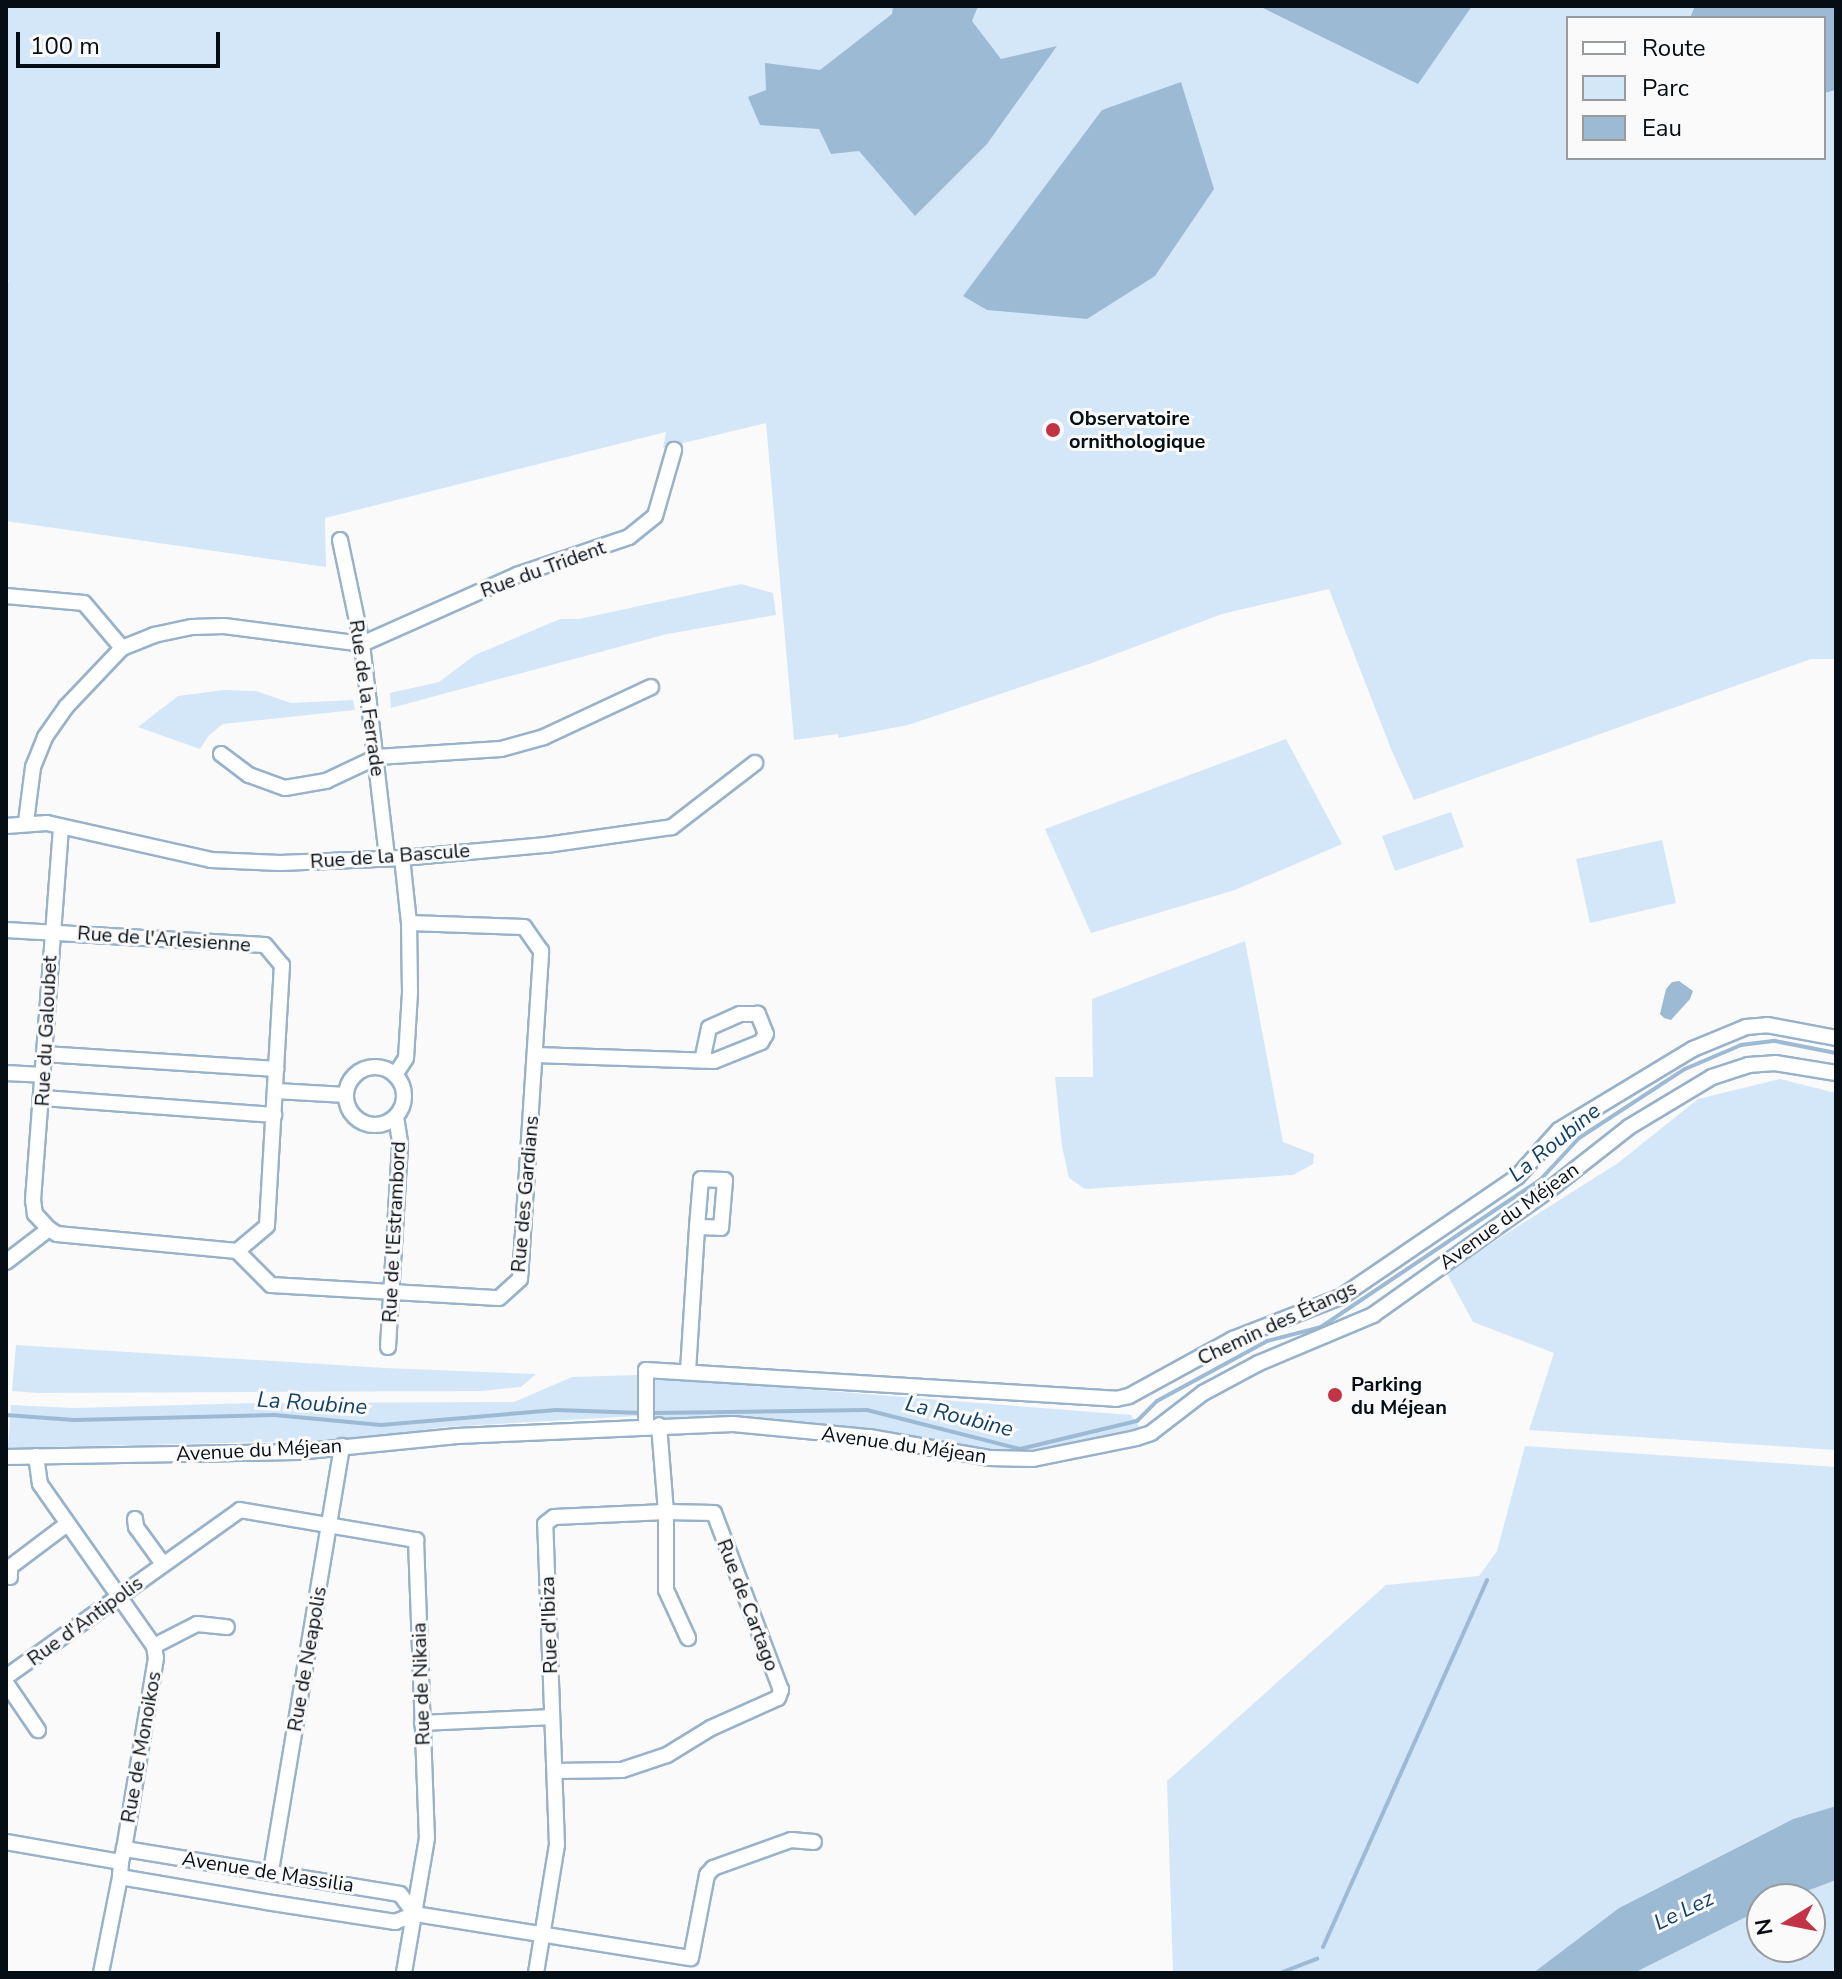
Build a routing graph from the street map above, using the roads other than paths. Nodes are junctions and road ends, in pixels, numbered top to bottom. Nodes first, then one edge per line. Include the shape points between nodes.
1 (674, 450) dead end
2 (340, 540) dead end
3 (6, 596) edge
4 (362, 644) junction
5 (122, 648) junction
6 (651, 687) dead end
7 (221, 754) dead end
8 (377, 757) junction
9 (755, 763) dead end
10 (26, 822) junction
11 (6, 826) edge
12 (61, 827) junction
13 (394, 858) junction
14 (409, 923) junction
15 (6, 930) edge
16 (52, 932) junction
17 (1836, 1038) edge
18 (44, 1054) junction
19 (535, 1055) junction
20 (702, 1060) junction
21 (277, 1069) junction
22 (6, 1073) edge
23 (1836, 1073) edge
24 (42, 1075) junction
25 (395, 1075) junction
26 (276, 1091) junction
27 (346, 1095) junction
28 (43, 1098) junction
29 (274, 1115) junction
30 (396, 1117) junction
31 (697, 1227) dead end
32 (49, 1229) junction
33 (237, 1251) junction
34 (6, 1262) edge
35 (391, 1291) junction
36 (388, 1347) dead end
37 (688, 1371) junction
38 (653, 1426) junction
39 (342, 1446) junction
40 (36, 1456) junction
41 (6, 1457) edge
42 (666, 1512) junction
43 (135, 1519) dead end
44 (66, 1525) junction
45 (330, 1525) junction
46 (163, 1564) junction
47 (10, 1577) dead end
48 (118, 1598) junction
49 (227, 1627) dead end
50 (688, 1638) dead end
51 (154, 1646) junction
52 (6, 1680) edge
53 (552, 1717) junction
54 (422, 1723) junction
55 (38, 1730) dead end
56 (555, 1771) junction
57 (6, 1842) edge
58 (814, 1842) dead end
59 (121, 1862) junction
60 (271, 1871) junction
61 (415, 1914) junction
62 (542, 1935) junction
63 (691, 1958) junction
64 (101, 1973) edge
65 (404, 1973) edge
66 (536, 1973) edge
67 (696, 1973) edge

1 - 4 street, Rue du Trident via 655,516 629,537 517,575
2 - 4 street, Rue de la Ferrade
3 - 5 street via 84,603
4 - 5 street via 224,626 167,632
4 - 8 street, Rue de la Ferrade
5 - 10 street via 45,737 33,767
6 - 8 street via 544,737 501,749
7 - 8 street via 249,775 285,788 326,781
8 - 13 street, Rue de la Ferrade
9 - 13 street, Rue de la Bascule via 672,827
10 - 11 street, Rue de la Bascule
10 - 12 street, Rue de la Bascule
12 - 13 street, Rue de la Bascule via 211,860
12 - 16 street, Rue du Galoubet
13 - 14 street
14 - 19 street, Rue des Gardians via 524,927 541,951
14 - 25 street via 406,1058
15 - 16 street, Rue de l'Arlesienne
16 - 18 street, Rue du Galoubet
16 - 21 street, Rue de l'Arlesienne via 265,945 282,965
17 - 37 street, Chemin des Étangs via 1767,1025 1746,1027 1693,1049 1559,1130 1517,1177 1341,1297 1233,1339 1129,1396
18 - 21 street
18 - 24 street, Rue du Galoubet
19 - 20 street
19 - 35 street, Rue des Gardians via 520,1279 499,1298
20 - 20 street via 736,1054 761,1042 766,1034 758,1014 740,1014 709,1028
21 - 26 street, Rue de l'Arlesienne
22 - 24 street
23 - 38 street, Avenue du Méjean via 1775,1063 1712,1077 1629,1127 1373,1315 1259,1363 1136,1438 1033,1459 989,1458 791,1429
24 - 28 street, Rue du Galoubet
25 - 27 street via 378,1067 360,1071
25 - 30 street via 404,1099
26 - 27 street
26 - 29 street, Rue de l'Arlesienne
27 - 30 street via 359,1121 378,1125
28 - 29 street
28 - 32 street, Rue du Galoubet via 33,1200 35,1214
29 - 33 street, Rue de l'Arlesienne via 267,1226
30 - 35 street, Rue de l'Estrambord via 400,1142
31 - 37 street
32 - 33 street via 57,1234
32 - 34 street
33 - 35 street, Rue des Gardians via 271,1285
35 - 36 street, Rue de l'Estrambord
37 - 38 street, Chemin des Étangs via 646,1375
38 - 39 street, Avenue du Méjean
38 - 42 street
39 - 40 street, Avenue du Méjean via 297,1452
39 - 45 street, Rue de Neapolis
40 - 41 street, Avenue du Méjean
40 - 44 street, Rue de Monoikos via 40,1484
42 - 50 street via 666,1590
42 - 53 street, Rue d'Ibiza via 554,1517 545,1524
42 - 56 street, Rue de Cartago via 714,1513 781,1690 778,1698 667,1755 622,1770
43 - 46 street, Rue d'Antipolis
44 - 47 street via 10,1567
44 - 48 street, Rue de Monoikos
45 - 46 street, Rue d'Antipolis via 240,1510
45 - 54 street, Rue de Nikaia via 416,1540
45 - 60 street, Rue de Neapolis
46 - 48 street, Rue d'Antipolis
48 - 51 street, Rue de Monoikos
48 - 52 street, Rue d'Antipolis
49 - 51 street, Rue de Monoikos via 197,1624
51 - 59 street, Rue de Monoikos
52 - 55 street
53 - 54 street
53 - 56 street, Rue d'Ibiza
54 - 61 street, Rue de Nikaia via 427,1838
56 - 62 street, Rue d'Ibiza via 557,1845
57 - 59 street, Avenue de Massilia
58 - 63 street via 791,1840 713,1868 707,1875
59 - 60 street, Avenue de Massilia
59 - 61 street, Avenue de Massilia via 395,1922
59 - 64 street, Rue de Monoikos
60 - 61 street, Avenue de Massilia via 400,1894
61 - 62 street, Avenue de Massilia
61 - 65 street, Rue de Nikaia
62 - 63 street, Avenue de Massilia
62 - 66 street, Rue d'Ibiza
63 - 67 street

